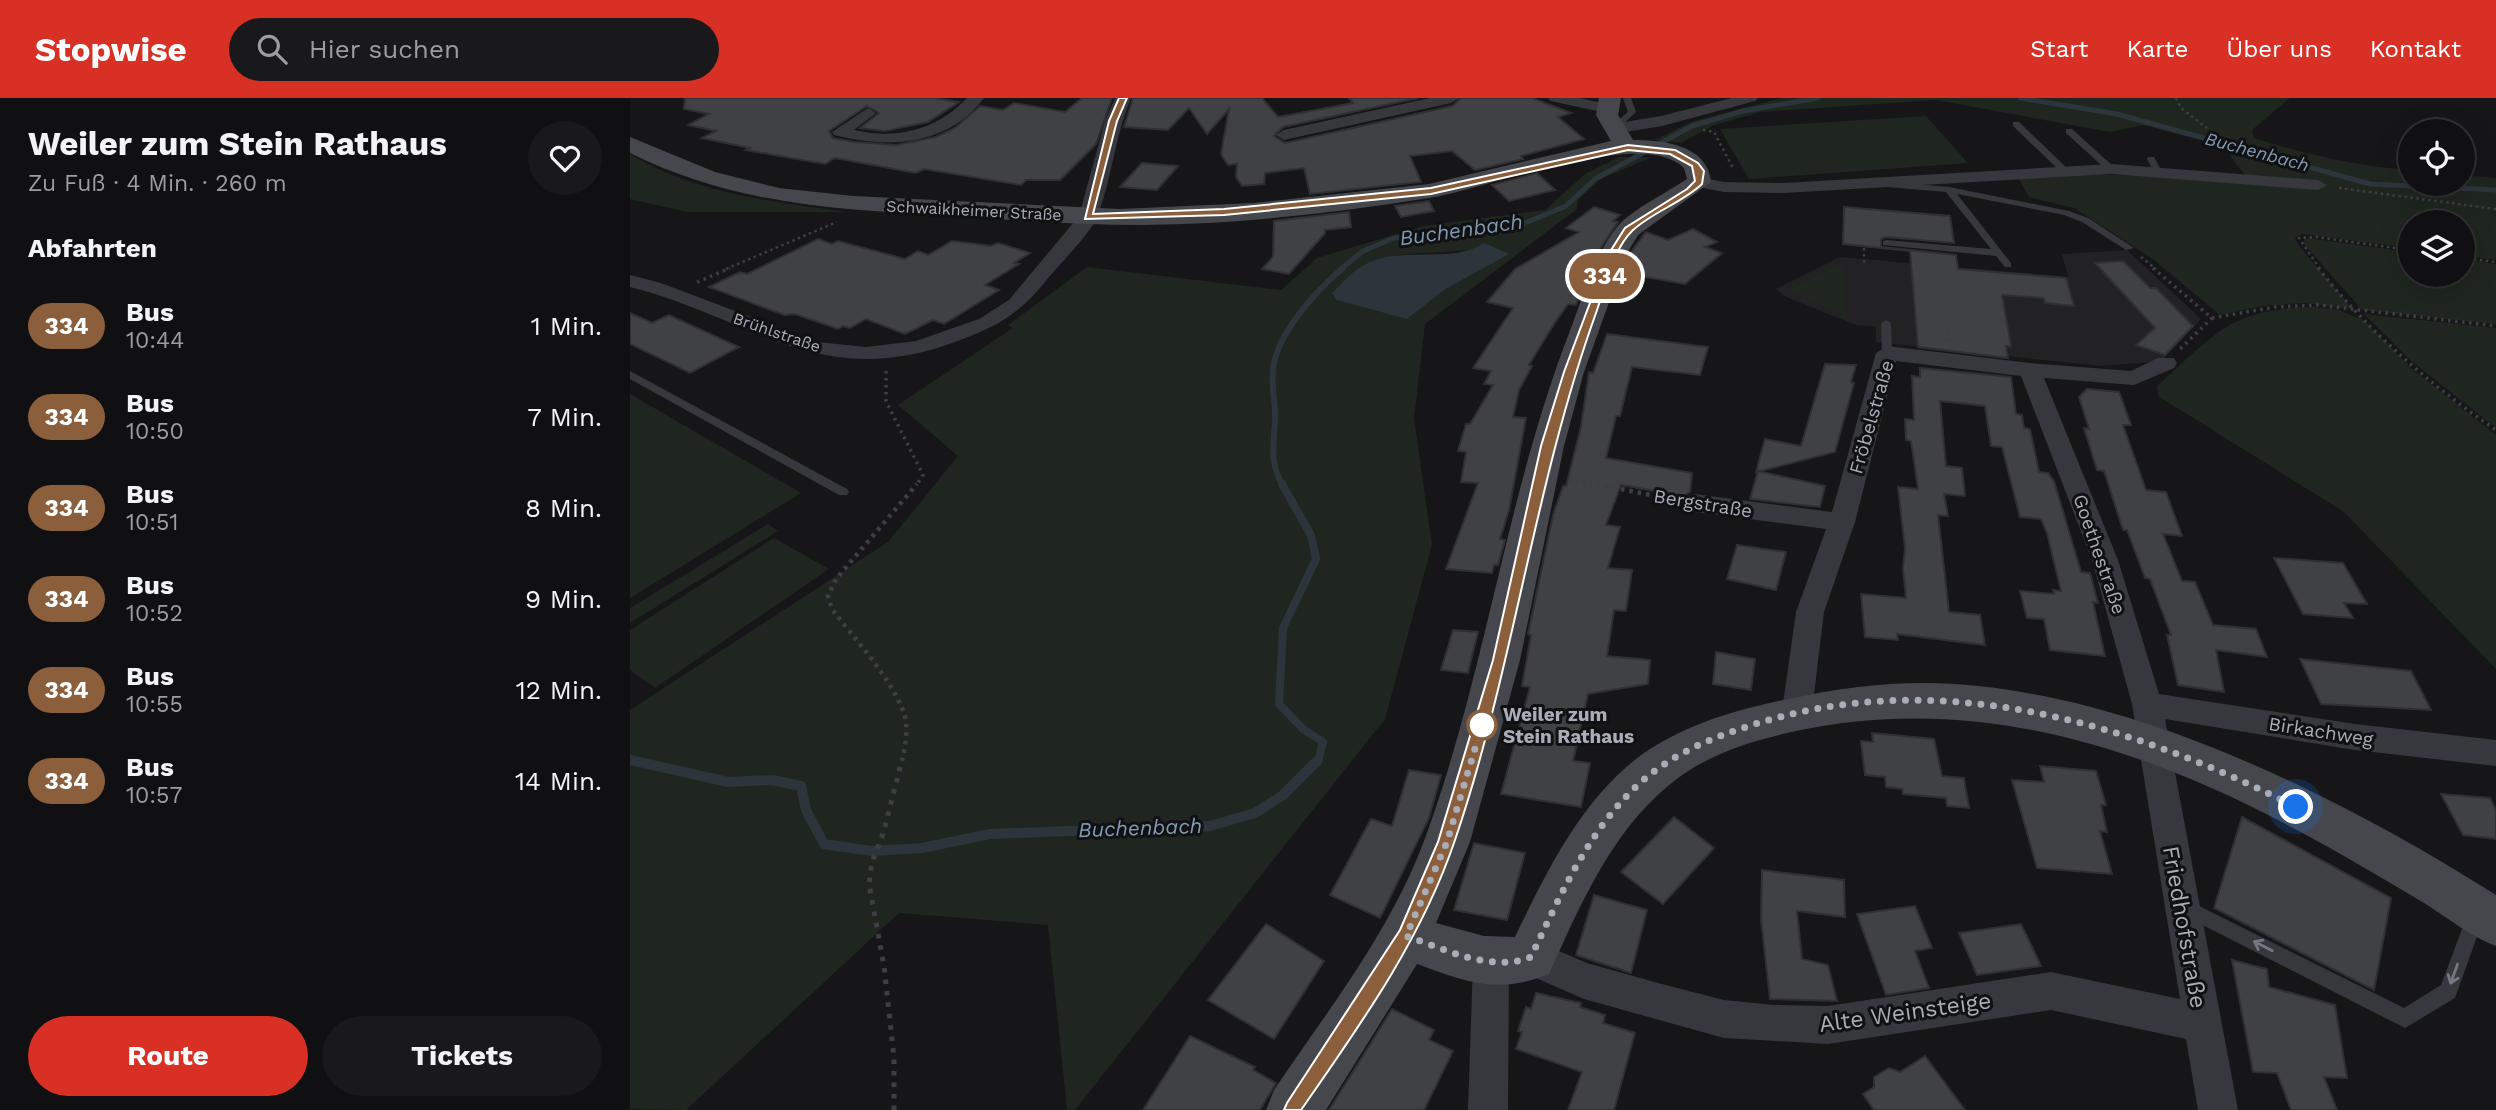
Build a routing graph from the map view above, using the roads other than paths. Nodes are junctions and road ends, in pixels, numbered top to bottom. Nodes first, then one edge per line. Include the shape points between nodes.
1 (976, 98) edge
2 (1123, 98) edge
3 (1451, 98) edge
4 (1556, 98) edge
5 (1627, 98) edge
6 (1750, 98) edge
7 (868, 113) dead end
8 (2016, 124) dead end
9 (1616, 130) edge
10 (2069, 131) dead end
11 (1284, 135) dead end
12 (630, 144) edge
13 (2111, 169) junction
14 (2064, 170) junction
15 (1699, 182) junction
16 (1874, 183) junction
17 (2318, 185) road end
18 (1949, 190) junction
19 (1088, 217) junction
20 (1886, 243) dead end
21 (2129, 248) road end
22 (1999, 253) junction
23 (2008, 265) dead end
24 (630, 281) edge
25 (1886, 323) dead end
26 (1887, 352) junction
27 (2166, 363) road end
28 (2030, 370) junction
29 (630, 374) edge
30 (843, 492) dead end
31 (1694, 503) road end
32 (1842, 522) junction
33 (1797, 711) junction
34 (2150, 724) junction
35 (2496, 753) edge
36 (2181, 905) junction
37 (2487, 916) edge
38 (1406, 936) junction
39 (1511, 960) junction
40 (2202, 1023) junction
41 (1294, 1110) edge
42 (1488, 1110) edge
43 (2218, 1110) edge

1 - 7 street via 956,120 919,135 898,140 840,132
2 - 19 street
3 - 11 street
4 - 9 street
5 - 9 lane via 1632,112
6 - 9 street
8 - 14 lane
9 - 15 main road, Schwaikheimer Straße via 1685,157 1700,171
9 - 19 main road, Schwaikheimer Straße via 1431,191 1224,212
10 - 13 lane
12 - 19 main road, Schwaikheimer Straße via 708,180 771,195
13 - 14 street
13 - 17 street via 2154,166
14 - 16 street
15 - 16 street via 1772,188
15 - 38 main road via 1628,230 1613,255 1547,446 1474,758 1447,842
16 - 18 lane
18 - 21 lane via 2066,213
18 - 22 lane
19 - 24 street, Brühlstraße via 1031,287 1001,314 955,336 890,353 813,348
20 - 22 lane
22 - 23 lane
25 - 26 lane
26 - 28 street, Fröbelstraße
26 - 32 street, Fröbelstraße
27 - 28 street, Fröbelstraße via 2134,378
28 - 34 street, Goethestraße via 2105,560
29 - 30 lane
31 - 32 street, Bergstraße
32 - 33 street, Fröbelstraße via 1810,612
33 - 34 main road via 1858,702 1939,700
33 - 39 main road via 1737,729 1676,755 1639,783
34 - 35 street, Birkachweg via 2355,737
34 - 36 street, Friedhofstraße
34 - 37 main road via 2223,770 2333,826
37 -> 36 lane via 2448,991 2405,1018
36 - 40 street, Friedhofstraße
38 - 39 main road
38 - 41 main road
39 - 40 street, Alte Weinsteige via 1724,1019 1774,1024 1828,1025 2051,991
39 - 42 street
40 - 43 street, Friedhofstraße

